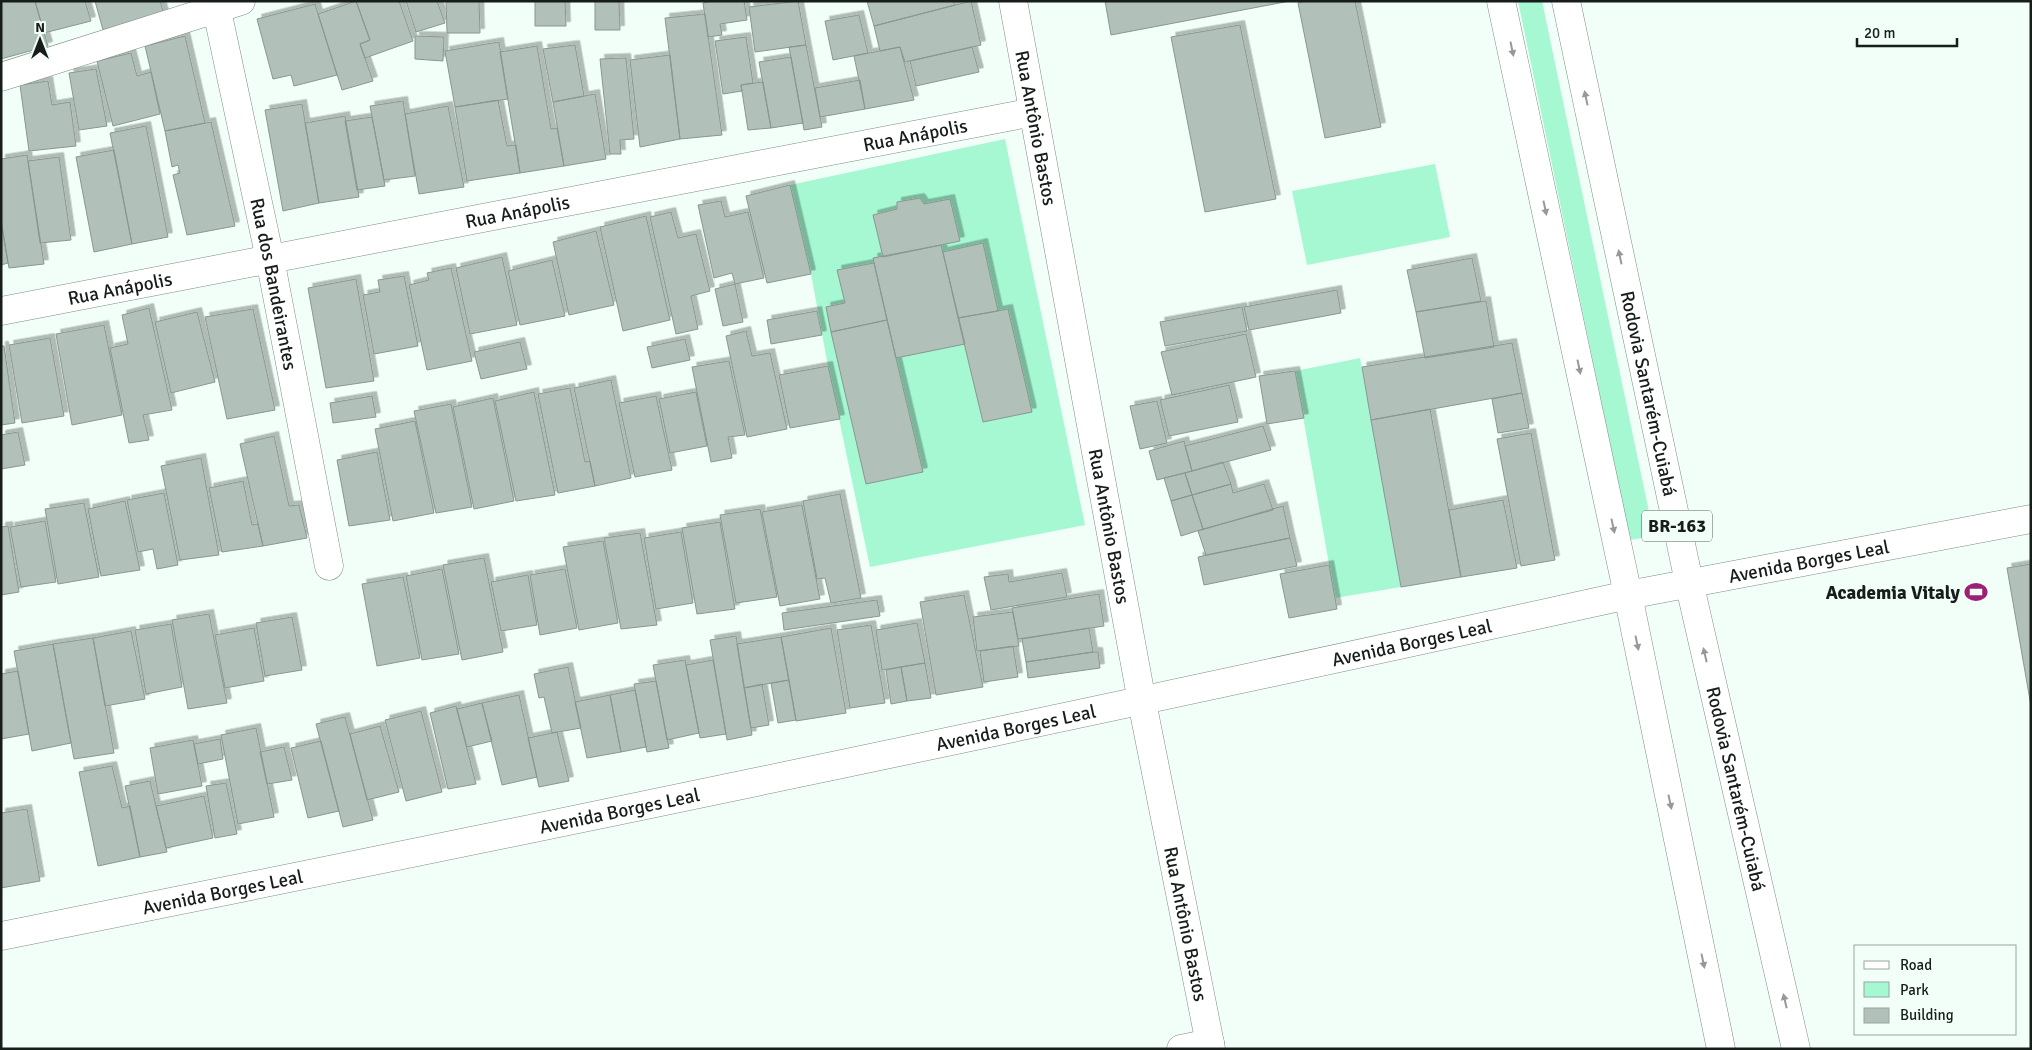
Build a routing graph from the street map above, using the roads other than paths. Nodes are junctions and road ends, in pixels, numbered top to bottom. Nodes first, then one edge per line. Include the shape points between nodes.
1 (1013, 1) edge
2 (1501, 1) edge
3 (1566, 1) edge
4 (224, 4) edge
5 (1, 77) edge
6 (1033, 112) junction
7 (270, 260) junction
8 (1, 310) edge
9 (2031, 519) edge
10 (329, 566) dead end
11 (1688, 582) junction
12 (1628, 595) junction
13 (1142, 702) junction
14 (1, 936) edge
15 (1211, 1046) edge
16 (1181, 1049) edge
17 (1721, 1049) edge
18 (1796, 1049) edge

1 - 6 main road, Rua Antônio Bastos
2 -> 12 main road, BR-163
11 -> 3 main road, Rodovia Santarém-Cuiabá / BR-163
4 - 5 main road
4 - 7 main road, Rua dos Bandeirantes
6 - 7 main road, Rua Anápolis
6 - 13 main road, Rua Antônio Bastos
7 - 8 main road, Rua Anápolis
7 - 10 main road, Rua dos Bandeirantes
9 - 11 main road, Avenida Borges Leal
11 - 12 main road, Avenida Borges Leal
18 -> 11 main road, Rodovia Santarém-Cuiabá / BR-163
12 - 13 main road, Avenida Borges Leal
12 -> 17 main road, BR-163
13 - 14 main road, Avenida Borges Leal
13 - 15 main road, Rua Antônio Bastos
15 - 16 main road

